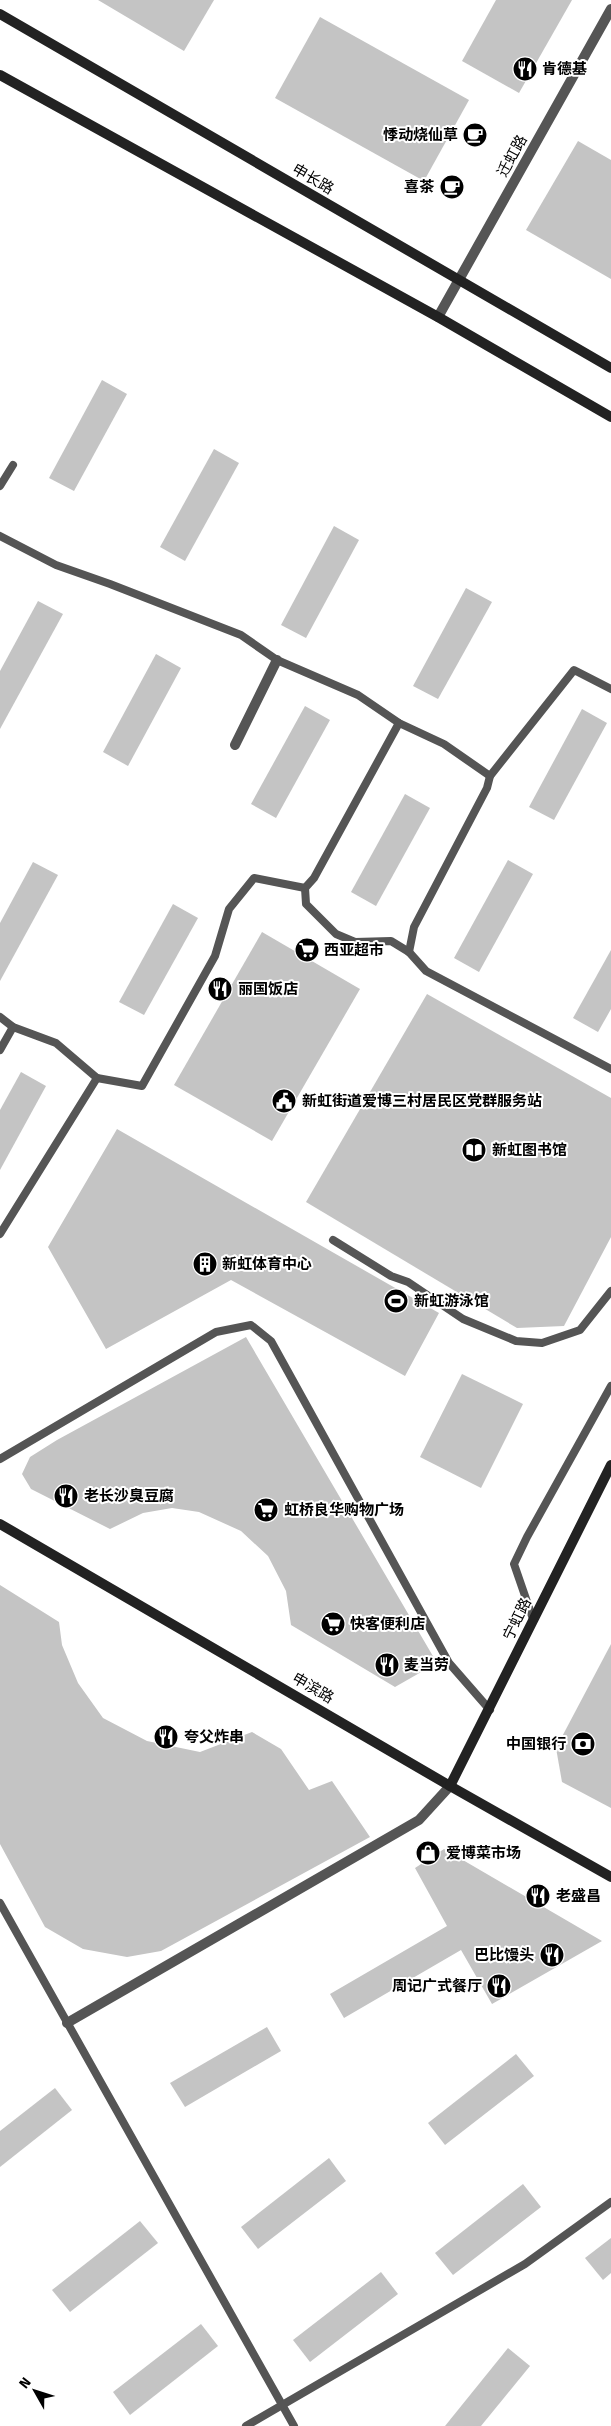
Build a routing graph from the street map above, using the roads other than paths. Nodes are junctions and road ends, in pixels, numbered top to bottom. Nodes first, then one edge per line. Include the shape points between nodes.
1 (611, 9) edge
2 (0, 14) edge
3 (0, 75) edge
4 (459, 281) junction
5 (438, 317) junction
6 (611, 368) edge
7 (611, 417) edge
8 (13, 465) dead end
9 (0, 486) edge
10 (0, 536) edge
11 (277, 660) junction
12 (611, 689) edge
13 (400, 723) junction
14 (235, 745) dead end
15 (490, 776) junction
16 (305, 888) junction
17 (409, 952) junction
18 (0, 1017) edge
19 (14, 1027) junction
20 (0, 1050) edge
21 (611, 1069) edge
22 (97, 1078) junction
23 (0, 1234) edge
24 (333, 1240) dead end
25 (611, 1291) edge
26 (611, 1386) edge
27 (0, 1459) edge
28 (611, 1464) edge
29 (0, 1524) edge
30 (533, 1619) junction
31 (490, 1710) junction
32 (450, 1786) junction
33 (611, 1877) edge
34 (0, 1903) edge
35 (67, 2023) junction
36 (611, 2202) edge
37 (282, 2405) junction
38 (246, 2426) edge
39 (294, 2426) edge

1 - 4 street, 迁虹路
2 - 4 main road, 申长路
3 - 5 main road
4 - 5 street, 迁虹路
4 - 6 main road, 申长路
5 - 7 main road
8 - 9 lane
10 - 11 lane via 56,565 241,635
11 - 13 lane via 358,695
11 - 14 street
12 - 15 lane via 574,670
13 - 15 lane via 444,744
13 - 16 lane via 314,878
15 - 17 lane via 487,788 414,927
16 - 17 lane via 306,904 336,934 356,942 391,941
16 - 22 lane via 254,878 229,909 215,956 142,1086
17 - 21 lane via 426,971
18 - 19 lane
19 - 20 lane
19 - 22 lane via 56,1043
22 - 23 lane
24 - 25 lane via 391,1276 408,1282 463,1319 516,1341 542,1343 580,1330
26 - 30 lane via 514,1564
27 - 31 lane via 216,1332 251,1325 270,1341 449,1663
28 - 30 main road, 宁虹路
29 - 32 main road, 申滨路
30 - 31 main road, 宁虹路
31 - 32 main road, 宁虹路
32 - 33 main road, 申滨路
32 - 35 street via 419,1820
34 - 35 lane
35 - 37 lane
36 - 37 lane via 524,2264
37 - 38 lane
37 - 39 lane

